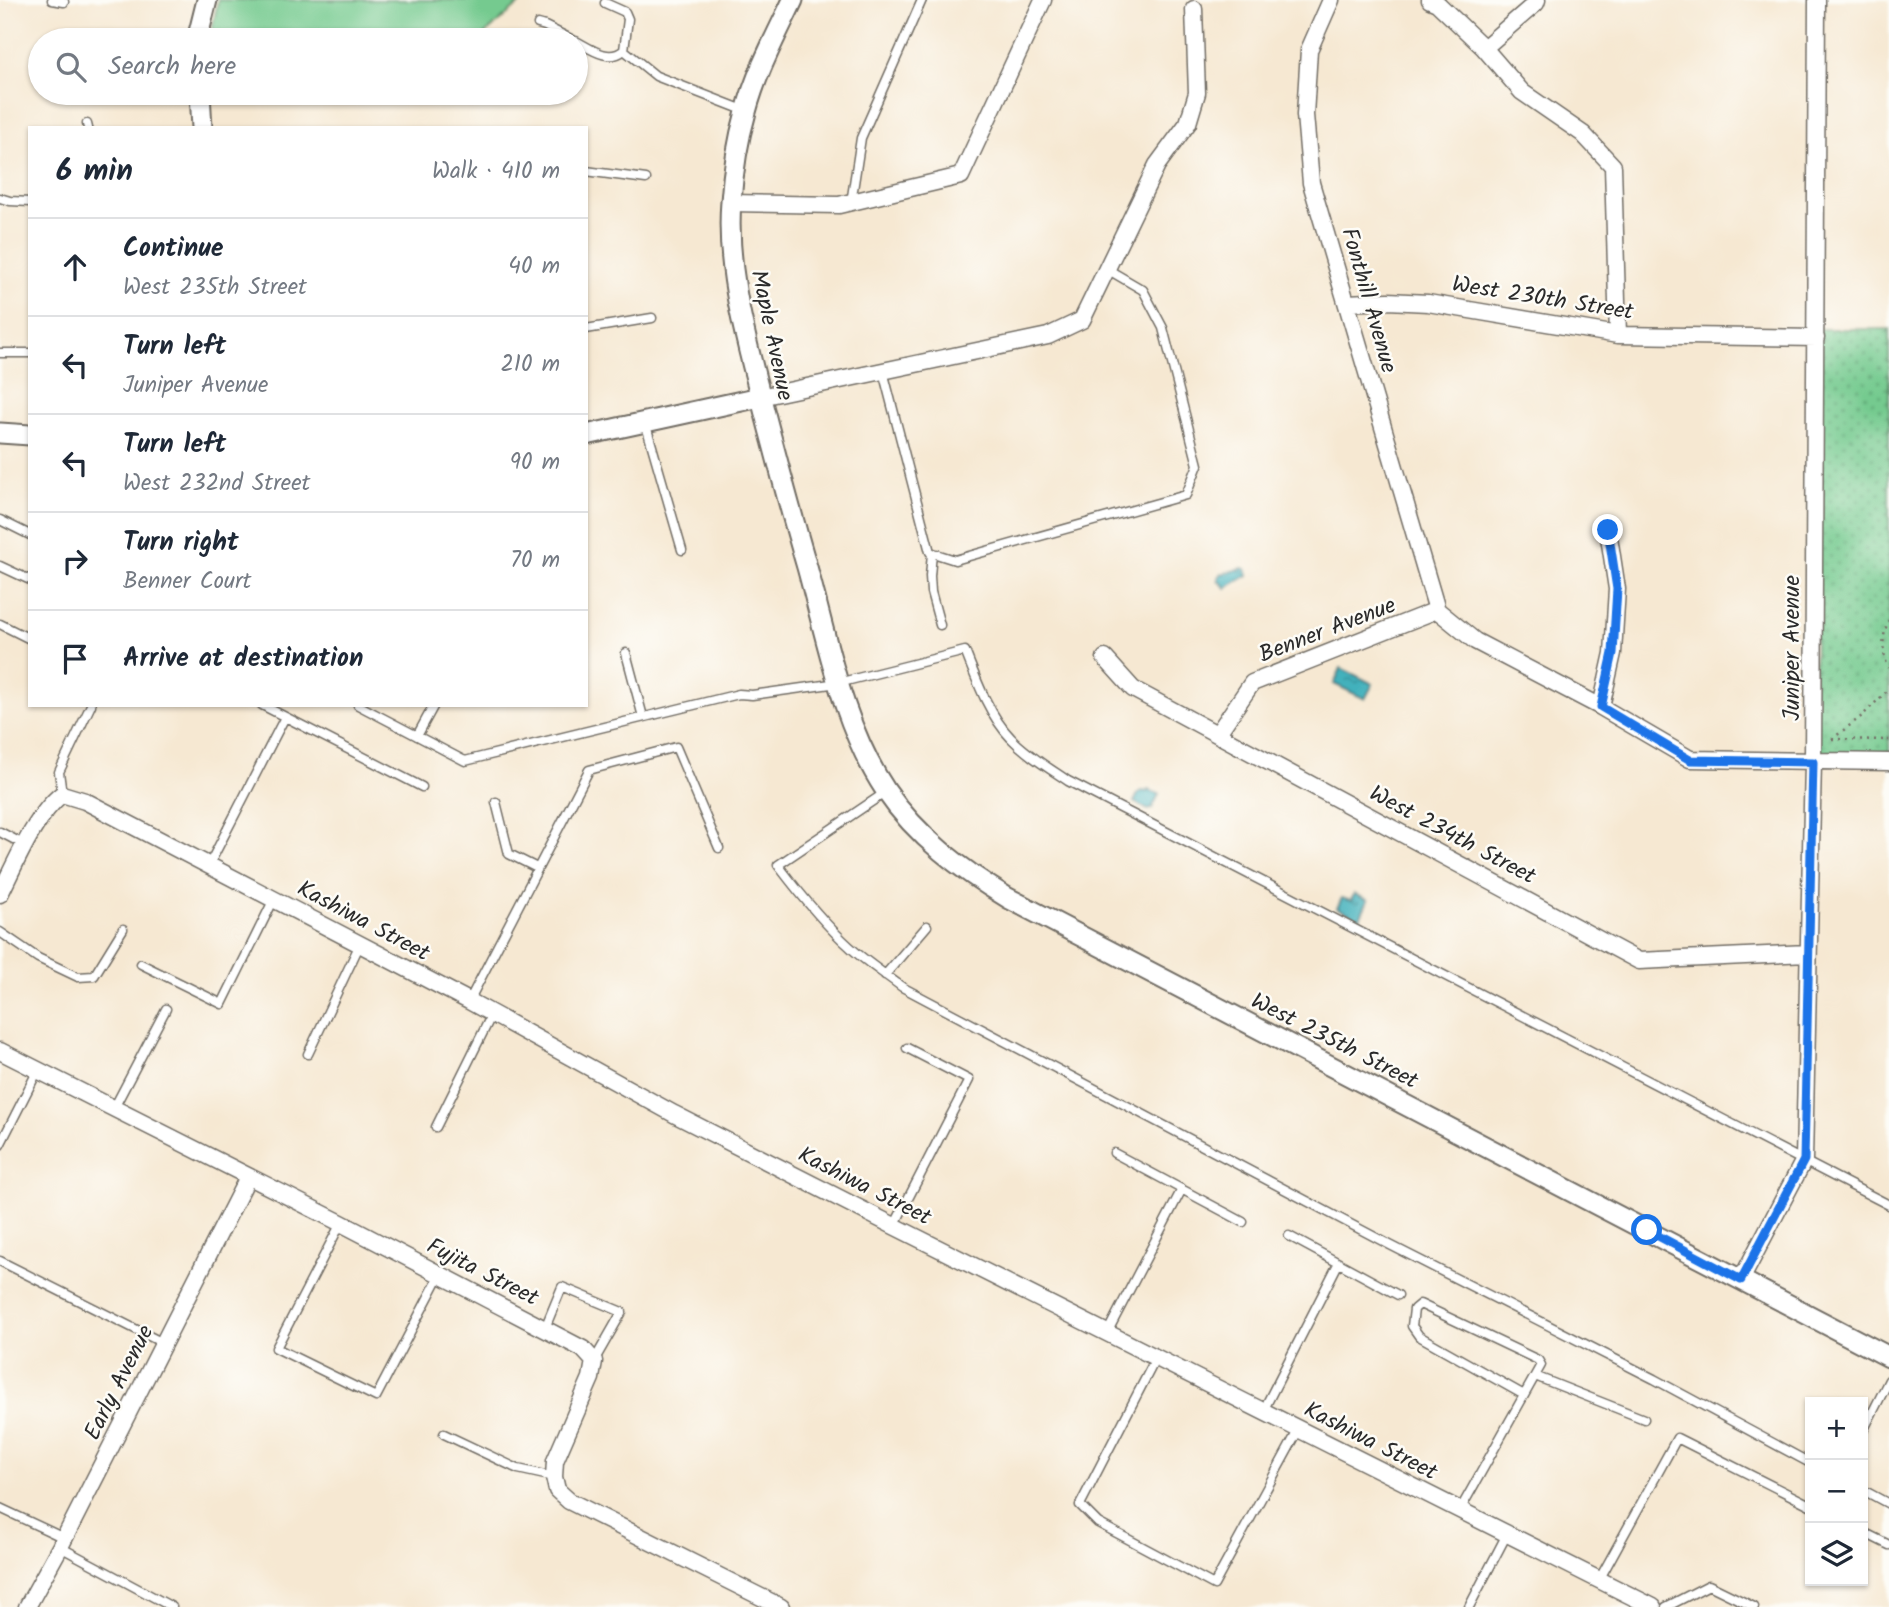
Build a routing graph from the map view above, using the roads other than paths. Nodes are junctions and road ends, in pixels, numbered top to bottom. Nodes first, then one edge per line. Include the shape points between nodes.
1 (52, 0) edge
2 (207, 0) edge
3 (793, 0) edge
4 (922, 0) edge
5 (1043, 0) edge
6 (1331, 0) edge
7 (1430, 0) edge
8 (1537, 0) edge
9 (1817, 0) edge
10 (64, 2) dead end
11 (606, 3) dead end
12 (1194, 9) dead end
13 (538, 24) dead end
14 (200, 28) edge
15 (549, 28) edge
16 (588, 47) edge
17 (1484, 48) junction
18 (624, 50) junction
19 (201, 105) edge
20 (746, 111) junction
21 (202, 126) edge
22 (588, 171) edge
23 (646, 178) dead end
24 (0, 198) edge
25 (28, 202) edge
26 (851, 202) junction
27 (731, 203) junction
28 (1107, 269) junction
29 (1347, 303) junction
30 (652, 318) dead end
31 (588, 329) edge
32 (1618, 335) junction
33 (1816, 338) junction
34 (0, 353) edge
35 (28, 353) edge
36 (883, 371) junction
37 (761, 397) junction
38 (645, 422) junction
39 (0, 433) edge
40 (28, 435) edge
41 (588, 435) edge
42 (0, 520) edge
43 (1608, 530) dead end
44 (28, 534) edge
45 (682, 550) dead end
46 (932, 552) junction
47 (0, 566) edge
48 (28, 579) edge
49 (1437, 610) junction
50 (0, 624) edge
51 (940, 625) dead end
52 (28, 638) edge
53 (625, 653) dead end
54 (1105, 658) dead end
55 (838, 682) junction
56 (90, 707) edge
57 (266, 707) edge
58 (362, 707) edge
59 (432, 707) edge
60 (1601, 707) junction
61 (285, 717) junction
62 (643, 717) junction
63 (1218, 733) junction
64 (417, 736) junction
65 (1813, 762) junction
66 (1889, 762) edge
67 (422, 787) dead end
68 (887, 792) junction
69 (62, 794) junction
70 (496, 802) dead end
71 (0, 832) edge
72 (25, 845) junction
73 (719, 848) dead end
74 (209, 865) junction
75 (537, 868) junction
76 (0, 894) edge
77 (274, 899) junction
78 (927, 926) dead end
79 (123, 929) dead end
80 (0, 932) edge
81 (360, 944) junction
82 (1807, 953) junction
83 (141, 964) dead end
84 (885, 975) junction
85 (469, 1001) junction
86 (166, 1009) dead end
87 (492, 1014) junction
88 (908, 1048) dead end
89 (0, 1051) edge
90 (308, 1054) dead end
91 (38, 1070) junction
92 (114, 1108) junction
93 (436, 1128) dead end
94 (0, 1145) edge
95 (1114, 1153) dead end
96 (1804, 1160) junction
97 (248, 1177) junction
98 (1182, 1189) junction
99 (1889, 1205) edge
100 (1243, 1222) dead end
101 (341, 1223) junction
102 (894, 1226) junction
103 (1289, 1236) dead end
104 (0, 1262) edge
105 (1338, 1264) junction
106 (440, 1275) junction
107 (1741, 1280) junction
108 (1398, 1295) dead end
109 (545, 1328) junction
110 (1107, 1333) junction
111 (164, 1343) junction
112 (1156, 1357) junction
113 (1889, 1357) edge
114 (594, 1361) junction
115 (1535, 1376) junction
116 (1889, 1380) edge
117 (1524, 1395) junction
118 (1263, 1411) junction
119 (1644, 1419) dead end
120 (1868, 1421) edge
121 (1299, 1429) junction
122 (444, 1434) dead end
123 (1805, 1460) edge
124 (554, 1476) junction
125 (1868, 1493) edge
126 (1805, 1503) edge
127 (1889, 1504) edge
128 (0, 1508) edge
129 (1460, 1510) junction
130 (1507, 1534) junction
131 (1868, 1534) edge
132 (62, 1542) junction
133 (1889, 1545) edge
134 (1600, 1580) junction
135 (27, 1607) edge
136 (172, 1607) edge
137 (781, 1607) edge
138 (1468, 1607) edge
139 (1653, 1607) edge
140 (1666, 1607) edge
141 (1754, 1607) edge

1 - 10 lane
2 - 14 street
3 - 20 street, Maple Avenue
4 - 26 lane via 861,138
5 - 26 street via 961,176
6 - 29 street, Fonthill Avenue via 1309,50 1305,115 1311,183
7 - 17 street
8 - 17 street
9 - 33 street, Juniper Avenue
11 - 18 lane via 625,12 628,19
12 - 28 street via 1197,93 1188,123 1157,165
13 - 15 lane
16 - 18 lane via 608,57
17 - 32 street via 1522,92 1583,134 1613,166
18 - 20 lane via 656,76
19 - 21 street
20 - 27 street, Maple Avenue
22 - 23 lane
24 - 25 lane
26 - 27 street
27 - 37 street, Maple Avenue via 736,290
28 - 36 street via 1082,320 1048,336
28 - 46 lane via 1143,290 1163,328 1198,465 1186,495 955,560
29 - 32 street, West 230th Street via 1428,303
29 - 49 street, Fonthill Avenue
30 - 31 lane
32 - 33 street, West 230th Street
33 - 65 street, Juniper Avenue
34 - 35 lane
36 - 37 street
36 - 46 lane
37 - 38 street
37 - 55 street, Maple Avenue
38 - 41 street
38 - 45 lane
39 - 40 street
42 - 44 lane
43 - 60 street via 1617,589 1613,653
46 - 51 lane via 931,592
47 - 48 lane
49 - 60 street via 1475,641
49 - 63 street, Benner Avenue via 1252,683
50 - 52 lane
53 - 62 lane
54 - 63 street, West 234th Street via 1133,689
55 - 62 lane via 739,694
55 - 68 street, West 235th Street via 863,751
55 - 96 lane via 965,651 992,712 1010,738 1068,781
56 - 69 lane via 60,772
57 - 61 lane
58 - 64 lane
59 - 64 lane
60 - 65 street via 1690,760
61 - 67 lane
61 - 74 lane
62 - 64 lane via 465,761
63 - 82 street, West 234th Street via 1639,961
65 - 66 street
65 - 82 street, Juniper Avenue
68 - 84 lane via 778,865 807,904
68 - 107 street, West 235th Street via 947,857 1009,898
69 - 72 street via 51,802
69 - 74 street, Kashiwa Street via 85,801
70 - 75 lane via 509,853
71 - 72 lane
72 - 76 street
73 - 75 lane via 676,747 589,770
74 - 77 street, Kashiwa Street
75 - 85 lane
77 - 81 street, Kashiwa Street
77 - 83 lane via 222,1004
78 - 84 lane
79 - 80 lane via 94,976 78,977 38,958
81 - 85 street, Kashiwa Street
81 - 90 lane
82 - 96 street, Juniper Avenue
84 - 123 lane
85 - 87 street, Kashiwa Street
86 - 92 lane
87 - 93 lane
87 - 102 street, Kashiwa Street via 674,1114
88 - 102 lane via 969,1080
89 - 91 street, Fujita Street
91 - 92 street, Fujita Street
91 - 94 lane
92 - 97 street, Fujita Street
95 - 98 lane
96 - 99 lane
96 - 107 street, Juniper Avenue
97 - 101 street, Fujita Street
97 - 111 street, Early Avenue
98 - 100 lane
98 - 110 lane
101 - 106 street, Fujita Street
101 - 106 lane via 276,1348 376,1397
102 - 110 street, Kashiwa Street
103 - 105 lane
104 - 111 lane
105 - 108 lane
105 - 118 lane
106 - 109 street, Fujita Street
107 - 113 street, West 235th Street
109 - 114 street, Fujita Street via 583,1349
109 - 114 lane via 562,1287 622,1312
110 - 112 street, Kashiwa Street
111 - 132 street, Early Avenue
112 - 118 street, Kashiwa Street
112 - 121 lane via 1080,1505 1098,1524 1214,1585
114 - 124 street via 555,1461
115 - 117 lane
115 - 117 lane via 1541,1366 1538,1360 1420,1304 1414,1309 1412,1326 1419,1336
115 - 119 lane
116 - 120 lane
117 - 129 lane
118 - 121 street, Kashiwa Street
121 - 129 street, Kashiwa Street
122 - 124 lane via 518,1469
124 - 137 street via 557,1490 569,1501
125 - 127 lane
126 - 134 lane via 1677,1438
128 - 132 lane
129 - 130 street, Kashiwa Street
130 - 134 street, Kashiwa Street
130 - 138 lane
131 - 133 lane
132 - 135 street, Early Avenue
132 - 136 lane
134 - 139 street, Kashiwa Street
140 - 141 lane via 1709,1585

